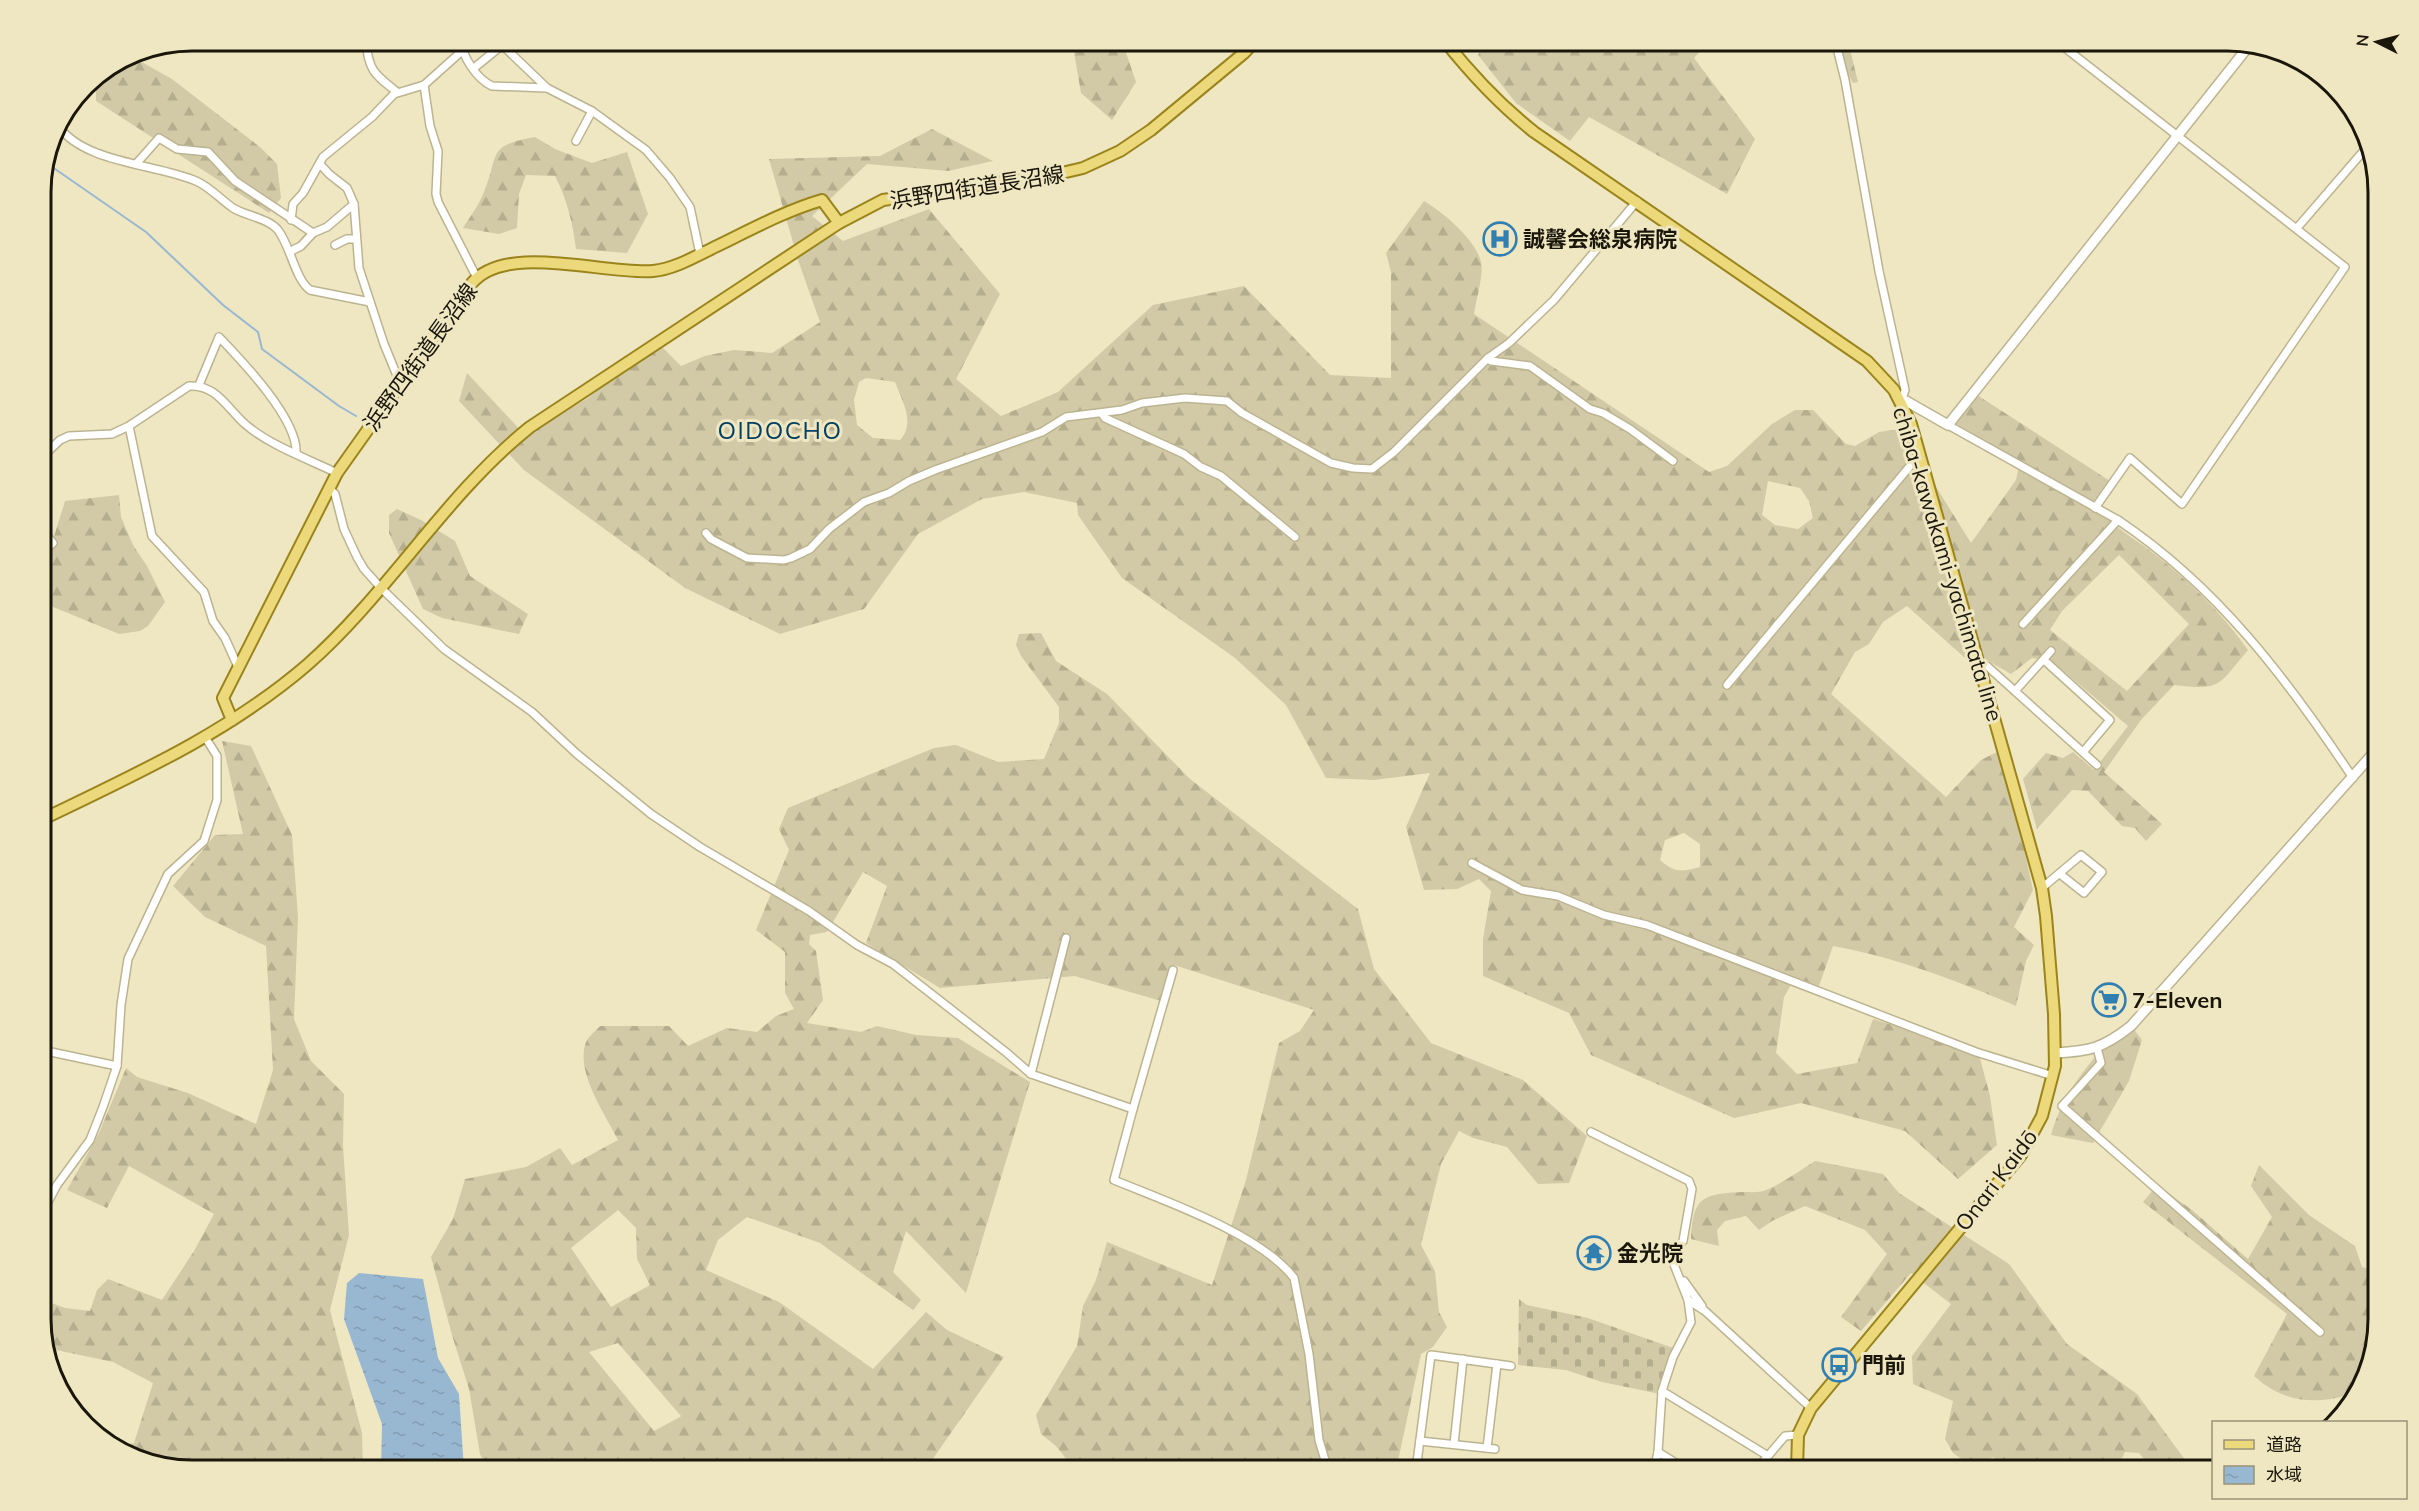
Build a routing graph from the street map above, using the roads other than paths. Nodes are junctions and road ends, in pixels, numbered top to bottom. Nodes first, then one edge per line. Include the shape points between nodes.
1 (367, 51) edge
2 (462, 51) joint
3 (491, 51) edge
4 (508, 51) edge
5 (1246, 51) edge
6 (1453, 51) edge
7 (1838, 51) edge
8 (2069, 51) edge
9 (2244, 52) edge
10 (474, 68) junction
11 (424, 85) junction
12 (547, 88) junction
13 (397, 92) junction
14 (592, 111) junction
15 (64, 134) edge
16 (2177, 135) junction
17 (576, 141) dead end
18 (2362, 153) edge
19 (136, 164) junction
20 (320, 164) junction
21 (1637, 201) junction
22 (354, 204) junction
23 (291, 219) junction
24 (839, 223) junction
25 (2296, 228) junction
26 (313, 233) junction
27 (356, 239) junction
28 (335, 245) dead end
29 (291, 251) junction
30 (699, 254) junction
31 (477, 278) junction
32 (370, 302) junction
33 (1488, 358) junction
34 (400, 383) junction
35 (199, 385) junction
36 (1901, 402) junction
37 (1102, 414) junction
38 (1948, 425) junction
39 (129, 426) junction
40 (51, 449) edge
41 (296, 454) junction
42 (1920, 454) junction
43 (1673, 461) dead end
44 (336, 473) junction
45 (329, 488) junction
46 (2095, 508) junction
47 (2118, 520) junction
48 (706, 533) dead end
49 (1295, 537) dead end
50 (381, 588) junction
51 (2023, 624) dead end
52 (2051, 651) dead end
53 (2044, 660) junction
54 (1979, 664) junction
55 (238, 667) junction
56 (1727, 685) dead end
57 (2015, 690) junction
58 (232, 720) junction
59 (205, 737) junction
60 (2084, 751) junction
61 (2368, 761) edge
62 (2097, 765) dead end
63 (2353, 778) junction
64 (51, 815) edge
65 (1472, 863) dead end
66 (2060, 874) junction
67 (2042, 888) junction
68 (1066, 938) dead end
69 (1173, 970) dead end
70 (2097, 1048) junction
71 (51, 1052) edge
72 (2056, 1053) junction
73 (117, 1066) junction
74 (1031, 1074) junction
75 (2053, 1076) junction
76 (1133, 1109) junction
77 (1591, 1132) dead end
78 (51, 1196) edge
79 (1680, 1276) junction
80 (1688, 1300) junction
81 (1705, 1311) junction
82 (2320, 1332) dead end
83 (1463, 1359) junction
84 (1497, 1364) junction
85 (1511, 1365) dead end
86 (1662, 1390) junction
87 (1811, 1408) junction
88 (1798, 1435) junction
89 (1420, 1441) junction
90 (1454, 1444) junction
91 (1658, 1452) junction
92 (1768, 1456) junction
93 (1325, 1460) edge
94 (1417, 1460) edge
95 (1656, 1460) edge
96 (1671, 1460) edge
97 (1765, 1460) edge
98 (1797, 1460) edge

1 - 13 street via 367,60 378,77
2 - 10 street
2 - 11 street
3 - 10 street
4 - 12 street
5 - 24 main road, 浜野四街道長沼線 via 1151,130 1100,161 1032,180 883,200
6 - 21 main road, chiba-kawakami-yachimata line via 1519,119
7 - 36 street via 1905,390
8 - 16 street
9 - 16 street
10 - 12 street via 492,86
11 - 13 street
11 - 31 street via 438,151 438,202
12 - 14 street
13 - 20 street via 323,157
14 - 17 street
14 - 30 street via 646,150 670,178 690,207
15 - 19 street via 90,150
16 - 25 street
16 - 38 street
18 - 25 street
19 - 23 street via 159,138 177,149 208,152 235,181
19 - 29 street via 206,186 234,208 276,227
20 - 22 street via 347,188
20 - 23 street via 293,204
21 - 33 street via 1554,300
21 - 36 main road, chiba-kawakami-yachimata line via 1867,361
22 - 26 street via 327,227
22 - 27 street
23 - 26 street
24 - 30 main road, 浜野四街道長沼線 via 822,200 792,209
24 - 50 main road, 浜野四街道長沼線 via 530,426 432,527
25 - 46 street via 2345,267 2182,504 2130,458
26 - 29 street
27 - 28 street
27 - 32 street via 359,268
29 - 32 street via 303,284 310,290
30 - 31 main road, 浜野四街道長沼線 via 656,271 551,262 498,267
31 - 34 main road, 浜野四街道長沼線
32 - 34 street
33 - 37 street via 1372,469 1330,463 1220,399 1142,403
33 - 43 street via 1530,366
34 - 44 main road, 浜野四街道長沼線
35 - 39 street via 189,386
35 - 41 street via 213,391 256,432
35 - 41 street via 219,337 274,402 295,436
36 - 38 street via 1906,401
36 - 42 main road, chiba-kawakami-yachimata line
37 - 48 street via 1066,417 1042,432 909,480 864,502 810,549 791,558 747,558
37 - 49 street via 1221,476
38 - 46 street
39 - 40 street via 112,434 69,436
39 - 55 street via 152,536 204,591 213,621
41 - 44 street
42 - 54 main road, chiba-kawakami-yachimata line
42 - 56 street
44 - 45 main road, 浜野四街道長沼線
45 - 50 street via 335,494 344,529 357,556
45 - 55 main road, 浜野四街道長沼線
46 - 47 street
47 - 51 street
47 - 63 street via 2143,537 2244,630 2306,708
50 - 58 main road, 浜野四街道長沼線 via 308,664
50 - 74 street via 437,643 532,712 651,814 682,837 893,964
52 - 53 street
53 - 57 street
53 - 60 street via 2110,720
54 - 57 street via 1987,666
54 - 67 main road, chiba-kawakami-yachimata line
55 - 58 main road, 浜野四街道長沼線 via 223,698
57 - 60 street
58 - 59 main road, 浜野四街道長沼線
59 - 64 main road, 浜野四街道長沼線
59 - 73 street via 217,756 217,800 204,841 168,874 128,959
60 - 62 street
61 - 63 street
63 - 70 street via 2131,1026
65 - 75 street via 1522,890 1558,896 1604,915 1647,925 1965,1048
66 - 66 street via 2081,855 2102,872 2084,893
66 - 67 street
67 - 72 main road, chiba-kawakami-yachimata line
68 - 74 street
69 - 76 street
70 - 72 street
70 - 82 street via 2101,1063 2062,1106
71 - 73 street
72 - 75 main road, Onari Kaidō
73 - 78 street via 90,1140
74 - 76 street
75 - 87 main road, Onari Kaidō via 2042,1116 2020,1155
76 - 93 street via 1114,1180 1243,1236 1294,1278
77 - 79 street via 1689,1181 1692,1189 1683,1241 1671,1257
79 - 80 street
79 - 81 street
80 - 81 street
80 - 86 street via 1691,1322
81 - 87 street
83 - 84 street
83 - 89 street via 1431,1355
83 - 90 street
84 - 85 street
84 - 90 street via 1491,1448
86 - 91 street
86 - 92 street
87 - 88 main road, Onari Kaidō
88 - 92 street via 1785,1436
88 - 98 main road
89 - 90 street
89 - 94 street
91 - 95 street
91 - 96 street
92 - 97 street

